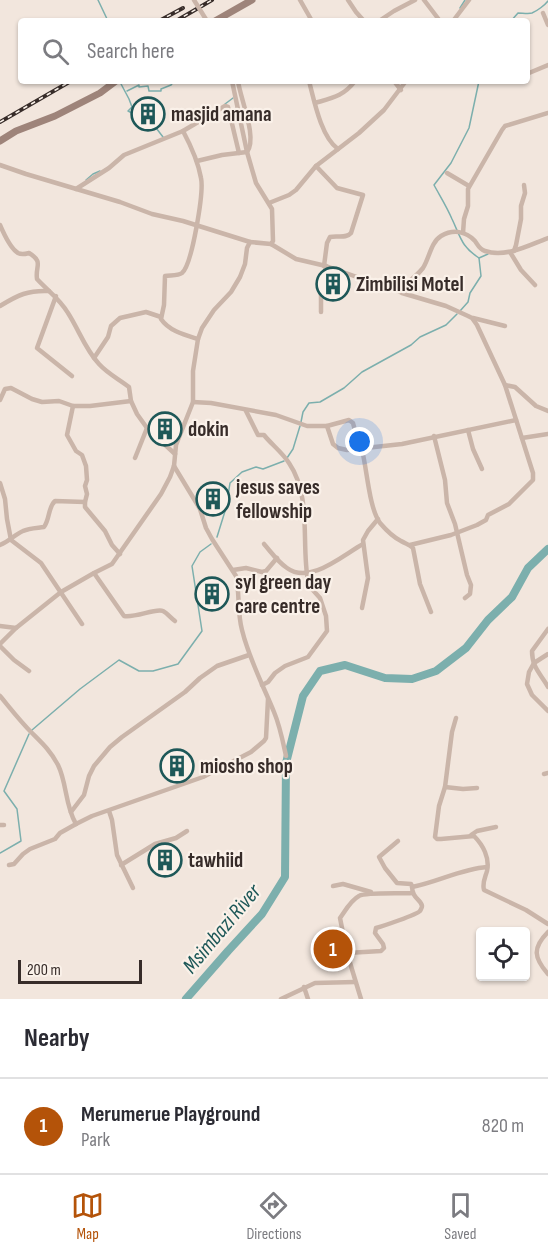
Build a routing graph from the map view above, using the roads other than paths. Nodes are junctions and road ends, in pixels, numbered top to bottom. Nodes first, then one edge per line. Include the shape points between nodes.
1 (194, 0) edge
2 (252, 0) edge
3 (300, 0) edge
4 (348, 0) edge
5 (415, 0) edge
6 (424, 0) edge
7 (469, 0) edge
8 (543, 13) dead end
9 (205, 18) edge
10 (221, 18) edge
11 (310, 18) edge
12 (361, 18) edge
13 (384, 18) edge
14 (438, 18) edge
15 (455, 18) edge
16 (548, 25) edge
17 (548, 65) edge
18 (530, 73) edge
19 (112, 84) edge
20 (233, 84) edge
21 (239, 84) edge
22 (310, 84) edge
23 (346, 84) edge
24 (353, 84) edge
25 (396, 84) edge
26 (404, 84) edge
27 (349, 89) junction
28 (401, 90) junction
29 (315, 103) junction
30 (548, 113) edge
31 (183, 131) junction
32 (0, 141) edge
33 (338, 148) junction
34 (247, 152) junction
35 (239, 153) junction
36 (197, 161) junction
37 (0, 165) edge
38 (316, 166) junction
39 (447, 173) dead end
40 (524, 185) dead end
41 (469, 186) junction
42 (76, 189) junction
43 (269, 203) junction
44 (0, 225) edge
45 (196, 226) junction
46 (463, 233) junction
47 (548, 238) edge
48 (250, 242) junction
49 (271, 244) junction
50 (512, 251) junction
51 (325, 266) junction
52 (535, 285) dead end
53 (398, 290) junction
54 (49, 291) junction
55 (56, 296) junction
56 (0, 306) edge
57 (321, 312) dead end
58 (161, 317) junction
59 (472, 318) junction
60 (505, 326) dead end
61 (198, 339) junction
62 (94, 358) junction
63 (72, 376) dead end
64 (504, 385) junction
65 (0, 400) edge
66 (131, 402) junction
67 (193, 402) junction
68 (73, 406) junction
69 (246, 411) junction
70 (548, 411) edge
71 (516, 420) junction
72 (327, 426) junction
73 (147, 428) junction
74 (468, 430) junction
75 (548, 434) edge
76 (434, 436) junction
77 (522, 438) junction
78 (361, 448) junction
79 (175, 454) junction
80 (135, 458) dead end
81 (174, 466) junction
82 (482, 469) dead end
83 (0, 483) edge
84 (84, 502) junction
85 (378, 519) junction
86 (457, 534) junction
87 (12, 540) junction
88 (264, 544) dead end
89 (363, 544) junction
90 (0, 545) edge
91 (410, 545) junction
92 (120, 554) junction
93 (277, 558) junction
94 (233, 570) junction
95 (94, 573) junction
96 (307, 574) junction
97 (61, 592) junction
98 (465, 598) dead end
99 (362, 608) dead end
100 (431, 612) dead end
101 (175, 621) dead end
102 (82, 624) dead end
103 (0, 626) edge
104 (15, 628) junction
105 (548, 628) edge
106 (0, 645) edge
107 (548, 654) edge
108 (249, 655) junction
109 (534, 663) junction
110 (29, 671) dead end
111 (262, 685) junction
112 (548, 687) edge
113 (0, 696) edge
114 (268, 699) junction
115 (548, 711) edge
116 (456, 718) dead end
117 (286, 756) dead end
118 (445, 787) junction
119 (477, 788) dead end
120 (109, 811) junction
121 (71, 812) junction
122 (75, 824) junction
123 (496, 827) dead end
124 (187, 831) dead end
125 (471, 835) junction
126 (398, 841) dead end
127 (9, 865) dead end
128 (121, 865) junction
129 (487, 867) junction
130 (333, 886) dead end
131 (133, 888) dead end
132 (412, 890) junction
133 (377, 894) junction
134 (548, 924) edge
135 (548, 932) edge
136 (347, 953) junction
137 (548, 974) edge
138 (356, 982) junction
139 (304, 987) junction
140 (281, 999) edge
141 (308, 999) edge
142 (361, 999) edge

1 - 9 street, bridge
2 - 10 street
3 - 11 street
4 - 12 street
5 - 13 street
6 - 14 street
7 - 15 street
8 - 16 street
17 - 18 street
19 - 32 street
20 - 34 street
21 - 34 street via 250,136
22 - 29 street
23 - 27 street
24 - 27 street
25 - 28 street
26 - 28 street
27 - 29 street
28 - 33 street via 384,110
29 - 33 street via 332,145
30 - 41 street via 505,126
31 - 35 street via 227,106
31 - 36 street
31 - 42 street via 124,155
33 - 38 street
34 - 35 street
34 - 43 street via 256,183
35 - 36 street
36 - 45 street via 202,196
37 - 42 street
38 - 43 street via 296,190
38 - 51 street via 337,188 363,196 351,233 330,237
39 - 41 street
40 - 50 street via 521,219
41 - 46 street
42 - 45 street
43 - 49 street via 273,216
44 - 54 street via 16,252 36,257 37,279
45 - 48 street
45 - 58 street via 184,271 165,276
46 - 50 street via 485,251
46 - 53 street via 456,231 438,238 422,270
47 - 50 street
48 - 49 street
48 - 61 street via 240,277 206,320
49 - 51 street via 296,259
50 - 52 street via 521,270
51 - 53 street
51 - 57 street
53 - 59 street
54 - 55 street
54 - 56 street via 24,292
55 - 62 street
55 - 63 street via 37,348
58 - 61 street via 172,330
58 - 62 street via 146,312 120,318 111,326
59 - 60 street
59 - 64 street
61 - 67 street
62 - 66 street via 129,387
64 - 70 street via 515,387
64 - 71 street
65 - 68 street via 5,389 11,388 42,402 59,401
66 - 68 street
66 - 73 street
67 - 69 street
67 - 79 street
68 - 84 street via 67,435 86,466
69 - 72 street via 307,426
69 - 96 street via 258,435 264,435 289,463 298,483 304,512
71 - 74 street
71 - 77 street
72 - 78 street via 338,448
72 - 78 street via 349,420
73 - 79 street
73 - 80 street
74 - 76 street
74 - 82 street
75 - 77 street
76 - 78 street
76 - 86 street
77 - 86 street via 533,480 509,504
78 - 85 street
79 - 81 street
81 - 92 street via 161,494
81 - 94 street
83 - 87 street
84 - 87 street via 55,501 44,527 21,531
84 - 92 street
85 - 89 street
85 - 91 street via 392,535
86 - 91 street
86 - 98 street via 471,585
87 - 90 street
87 - 97 street via 41,563
88 - 93 street
89 - 96 street
89 - 99 street via 368,578
91 - 100 street
92 - 95 street via 112,564
93 - 94 street via 266,571
93 - 96 street via 285,567
94 - 108 street via 241,629
95 - 97 street
95 - 101 street via 124,616 159,610
96 - 111 street via 311,588 320,598 327,630 308,657 282,668
97 - 102 street
97 - 104 street
103 - 104 street
104 - 106 street
105 - 109 street via 531,651
106 - 110 street
107 - 109 street
108 - 111 street
108 - 121 street via 217,666 110,747 94,766 84,795
109 - 112 street
109 - 115 street via 527,684
111 - 114 street
113 - 121 street via 51,753 60,769
114 - 117 street
114 - 120 street via 266,738 251,752 203,777
116 - 118 street
118 - 119 street
118 - 125 street via 435,837
120 - 122 street
120 - 128 street
121 - 122 street
122 - 127 street
123 - 125 street
124 - 128 street via 155,844
125 - 129 street via 477,838 487,857
126 - 132 street via 379,857 394,881 411,884
128 - 131 street
129 - 132 street via 453,874
129 - 134 street via 484,890
130 - 133 street via 343,884
132 - 133 street
132 - 136 street via 421,905 420,911 376,928 384,948 381,951
133 - 136 street via 359,896 340,918
135 - 137 street via 536,955
136 - 138 street
138 - 139 street
138 - 142 street
139 - 140 street
139 - 141 street

